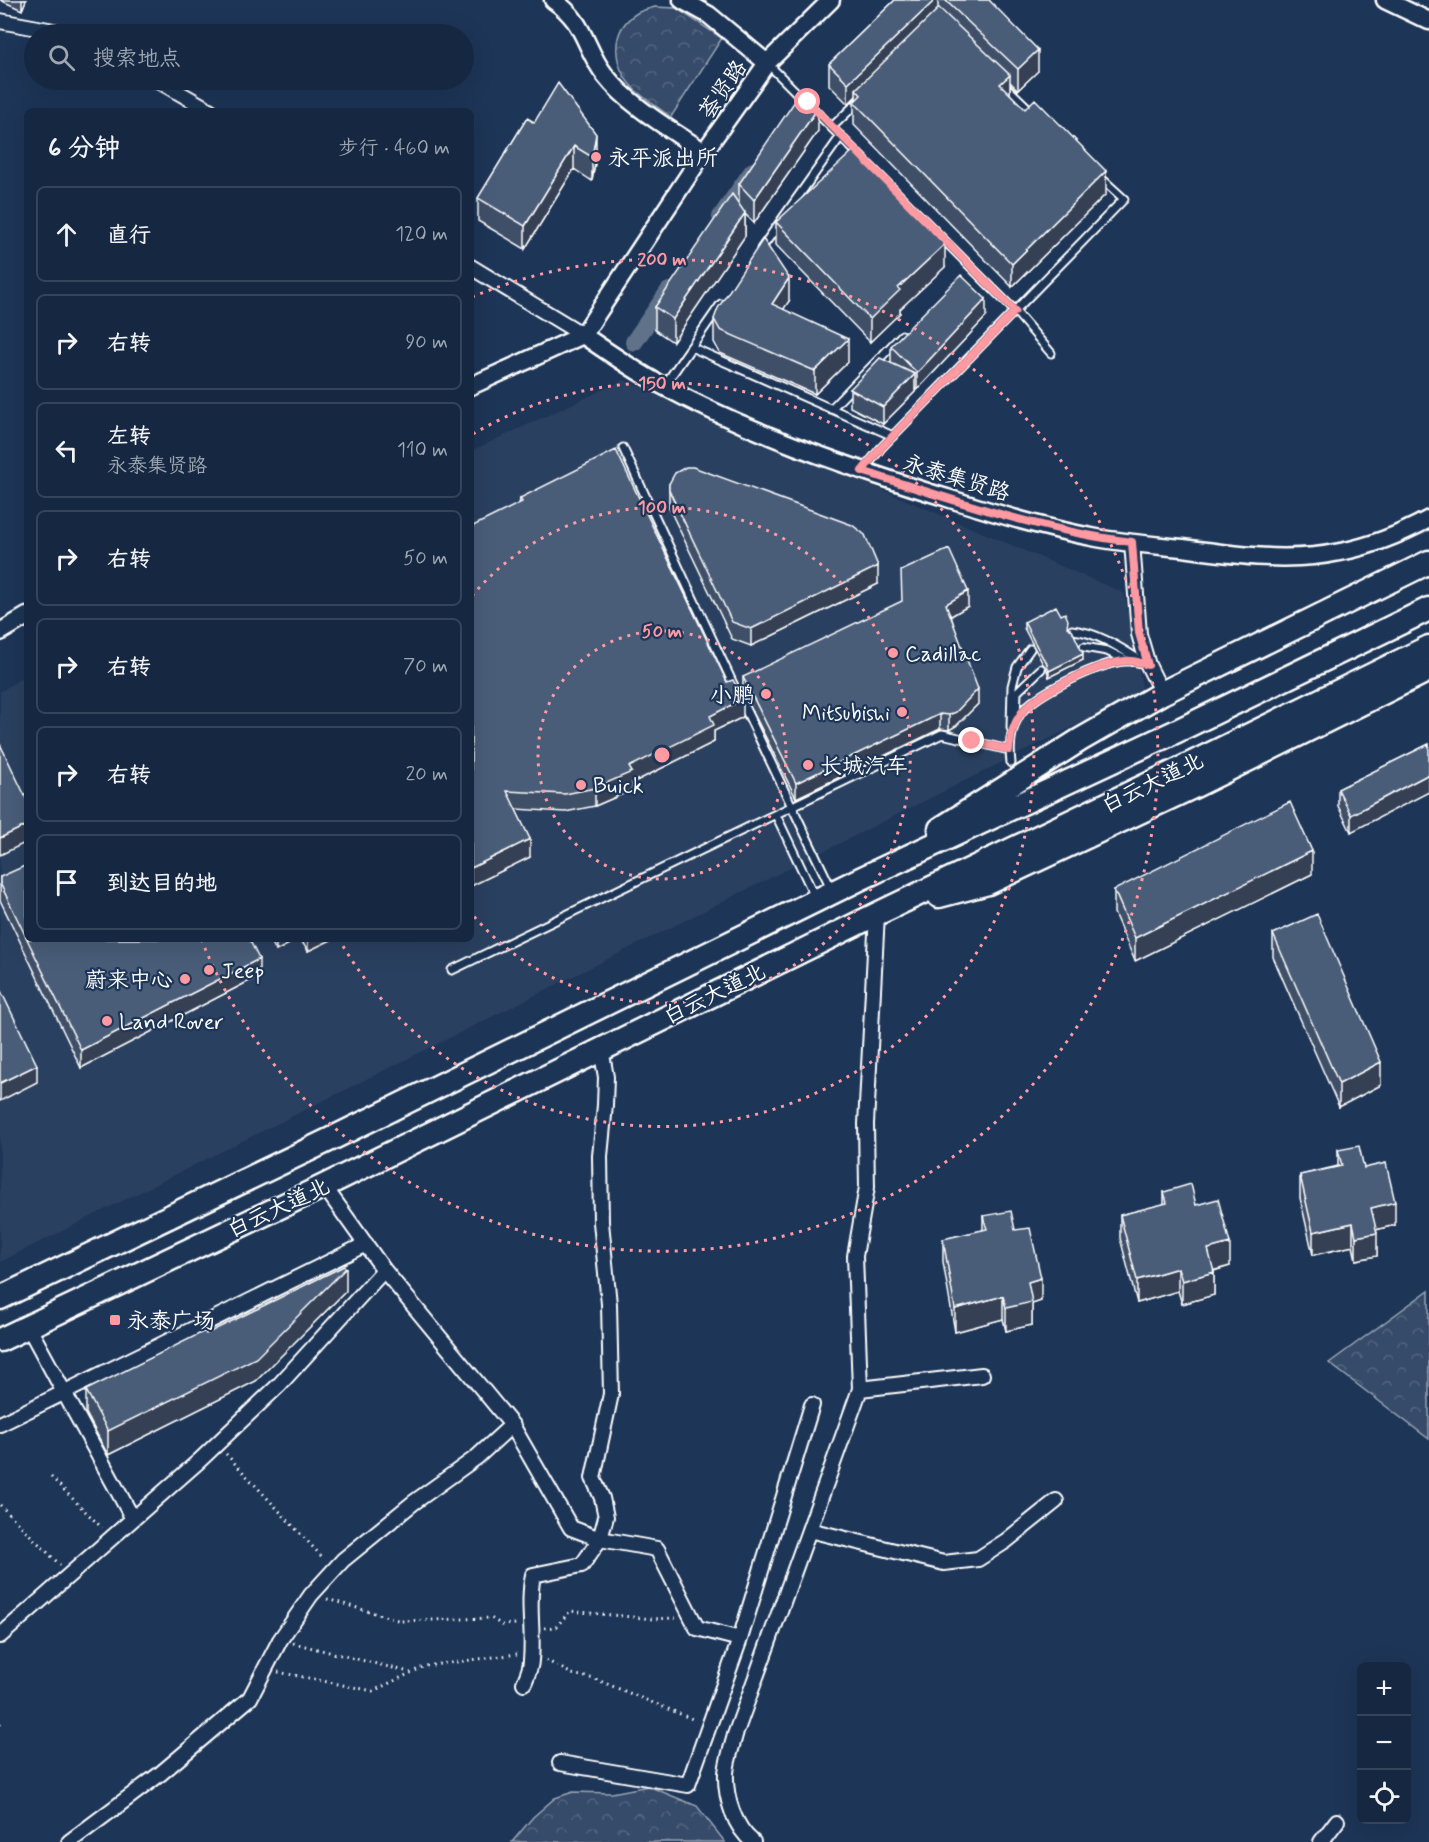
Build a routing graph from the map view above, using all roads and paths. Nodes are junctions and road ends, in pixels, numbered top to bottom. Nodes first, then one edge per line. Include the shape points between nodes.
1 (552, 0) edge
2 (682, 0) edge
3 (831, 0) edge
4 (1384, 0) edge
5 (0, 21) edge
6 (1429, 21) edge
7 (24, 25) edge
8 (767, 63) junction
9 (998, 79) edge
10 (174, 90) edge
11 (865, 95) edge
12 (206, 108) edge
13 (1040, 119) edge
14 (832, 127) junction
15 (841, 136) junction
16 (704, 152) junction
17 (1099, 175) edge
18 (759, 251) edge
19 (970, 266) junction
20 (474, 269) edge
21 (962, 274) edge
22 (725, 299) edge
23 (1015, 311) junction
24 (904, 333) edge
25 (583, 335) junction
26 (691, 347) junction
27 (1051, 353) dead end
28 (474, 385) edge
29 (663, 386) junction
30 (831, 408) junction
31 (893, 436) junction
32 (623, 448) dead end
33 (862, 471) junction
34 (1429, 519) edge
35 (1132, 542) junction
36 (1429, 562) edge
37 (1429, 609) edge
38 (24, 618) edge
39 (1072, 630) edge
40 (0, 632) edge
41 (1084, 647) dead end
42 (1429, 647) edge
43 (1030, 649) dead end
44 (1128, 661) junction
45 (1148, 665) junction
46 (1041, 669) dead end
47 (1429, 670) edge
48 (1162, 693) junction
49 (1015, 724) junction
50 (1011, 732) junction
51 (1009, 750) junction
52 (1011, 763) dead end
53 (792, 807) junction
54 (776, 815) junction
55 (860, 879) junction
56 (825, 897) junction
57 (877, 914) junction
58 (452, 970) dead end
59 (601, 1048) junction
60 (324, 1186) junction
61 (366, 1245) junction
62 (384, 1270) junction
63 (0, 1298) edge
64 (28, 1326) junction
65 (0, 1340) edge
66 (982, 1375) dead end
67 (860, 1389) junction
68 (65, 1393) junction
69 (812, 1405) dead end
70 (0, 1424) edge
71 (512, 1425) junction
72 (217, 1444) junction
73 (51, 1477) dead end
74 (1056, 1501) dead end
75 (0, 1505) edge
76 (133, 1519) junction
77 (809, 1530) junction
78 (111, 1538) junction
79 (600, 1539) junction
80 (334, 1569) junction
81 (70, 1575) junction
82 (311, 1595) junction
83 (692, 1618) junction
84 (532, 1629) junction
85 (0, 1636) edge
86 (740, 1639) junction
87 (280, 1640) junction
88 (531, 1652) junction
89 (264, 1669) junction
90 (411, 1672) junction
91 (524, 1683) dead end
92 (709, 1726) junction
93 (560, 1763) dead end
94 (1337, 1821) dead end
95 (739, 1836) edge
96 (69, 1842) edge
97 (753, 1842) edge
98 (1321, 1842) edge

1 - 16 street via 585,35 604,73 618,90
2 - 8 street via 709,15
3 - 8 street, 荟贤路
4 - 6 street
5 - 7 street
8 - 14 lane
8 - 16 street, 荟贤路
9 - 13 lane
10 - 12 street
11 - 14 lane
14 - 15 lane
15 - 18 lane
15 - 19 lane
16 - 25 street, 荟贤路
17 - 23 lane via 1124,200
19 - 21 lane
19 - 23 lane
20 - 25 street
22 - 26 lane
23 - 27 lane
23 - 31 lane
24 - 30 lane
25 - 28 street
25 - 29 street, 永泰集贤路
26 - 29 lane
26 - 30 lane
29 - 33 street, 永泰集贤路 via 774,438
30 - 31 lane
31 - 33 lane
32 - 53 lane
33 - 35 street, 永泰集贤路 via 1031,522
34 - 35 street, 永泰集贤路 via 1391,538 1340,552 1306,556 1219,553
35 - 45 street via 1139,633
36 - 48 highway
37 - 55 highway, 白云大道北
38 - 40 street
39 - 45 lane via 1123,649
41 - 44 lane via 1107,651
42 - 57 highway, 白云大道北
43 - 50 lane via 1017,667 1012,686
44 - 45 lane
44 - 49 lane via 1113,663 1050,690 1020,714
45 - 48 street
46 - 49 lane via 1017,692
47 - 57 highway via 1196,786 988,883
48 - 55 highway
49 - 50 lane
50 - 51 lane
51 - 52 lane
51 - 53 lane via 942,734
53 - 54 lane
53 - 56 lane
54 - 56 lane
54 - 58 lane
55 - 56 highway, 白云大道北
56 - 63 highway, 白云大道北
57 - 59 highway, 白云大道北
57 - 67 street via 866,1124 867,1187 855,1256
59 - 60 highway, 白云大道北
59 - 79 street via 606,1105 600,1156 601,1222 609,1304 611,1395 593,1478 606,1517
60 - 61 street
60 - 64 highway, 白云大道北
61 - 62 street
61 - 68 street
62 - 71 street
62 - 72 street via 279,1385
64 - 65 highway, 白云大道北
64 - 68 street
66 - 67 street
67 - 77 street
68 - 70 street
68 - 76 street
69 - 86 street
71 - 79 street via 571,1528
71 - 80 street
72 - 76 street
72 - 80 path
73 - 78 path
74 - 77 street via 978,1559 944,1563
75 - 81 path
76 - 78 street
77 - 95 street via 735,1735 726,1773
78 - 81 street
79 - 83 street via 657,1549
79 - 84 street via 582,1565 533,1575 529,1591
80 - 82 street
81 - 85 street
82 - 84 path via 401,1621 491,1618 502,1625 527,1624
82 - 87 street
83 - 84 path via 653,1619 570,1611 556,1627
83 - 86 street via 697,1628
84 - 88 street
86 - 92 street
87 - 89 street
87 - 90 path
88 - 90 path via 424,1666
88 - 91 street
88 - 92 path via 572,1674 595,1679
89 - 90 path via 373,1691
89 - 96 street via 250,1698 160,1774
92 - 93 street via 688,1785
94 - 98 street
95 - 97 street

